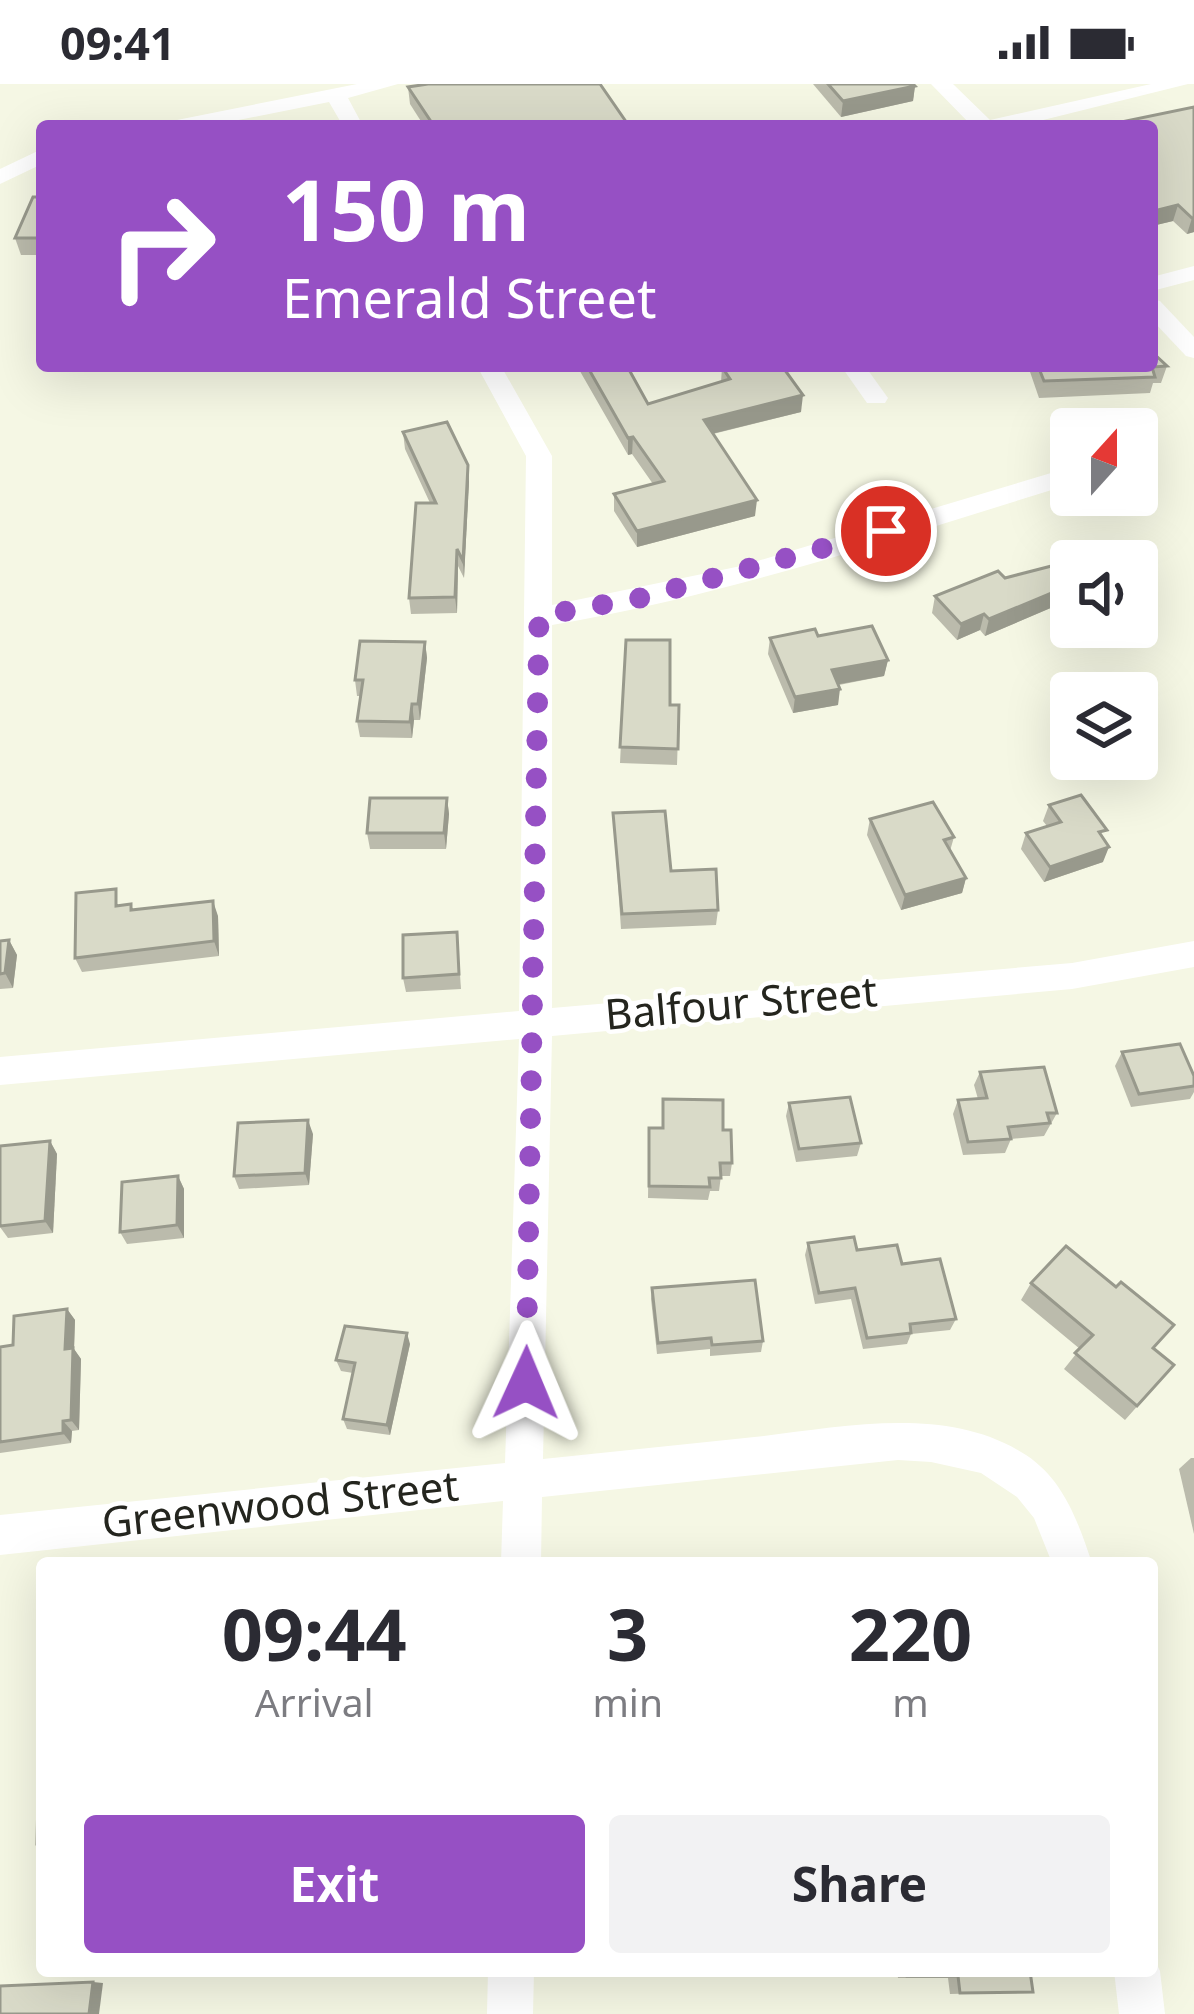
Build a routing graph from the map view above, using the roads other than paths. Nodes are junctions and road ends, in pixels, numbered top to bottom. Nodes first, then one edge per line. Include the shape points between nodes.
1 (388, 84) edge
2 (941, 84) edge
3 (1178, 84) edge
4 (336, 94) junction
5 (207, 120) edge
6 (350, 120) edge
7 (981, 120) edge
8 (1015, 120) edge
9 (36, 158) edge
10 (0, 178) edge
11 (1194, 273) edge
12 (1158, 282) edge
13 (1158, 312) edge
14 (1194, 351) edge
15 (492, 372) edge
16 (857, 372) edge
17 (876, 398) dead end
18 (1050, 481) edge
19 (539, 616) junction
20 (1194, 954) edge
21 (535, 1020) junction
22 (0, 1071) edge
23 (523, 1478) junction
24 (0, 1534) edge
25 (521, 1557) edge
26 (1071, 1557) edge
27 (511, 1977) edge
28 (1138, 1977) edge
29 (510, 2014) edge
30 (1142, 2014) edge

1 - 4 street
2 - 7 street
3 - 8 street
4 - 5 street
4 - 6 street
9 - 10 street
11 - 12 street
13 - 14 street
15 - 19 street via 539,456
16 - 17 street
18 - 19 street via 798,557
19 - 21 street
20 - 21 street, Balfour Street via 1072,976
21 - 22 street, Balfour Street
21 - 23 street
23 - 24 street, Greenwood Street
23 - 25 street
23 - 26 street, Greenwood Street via 784,1450 952,1443 993,1455 1030,1481 1062,1522
27 - 29 street
28 - 30 street

